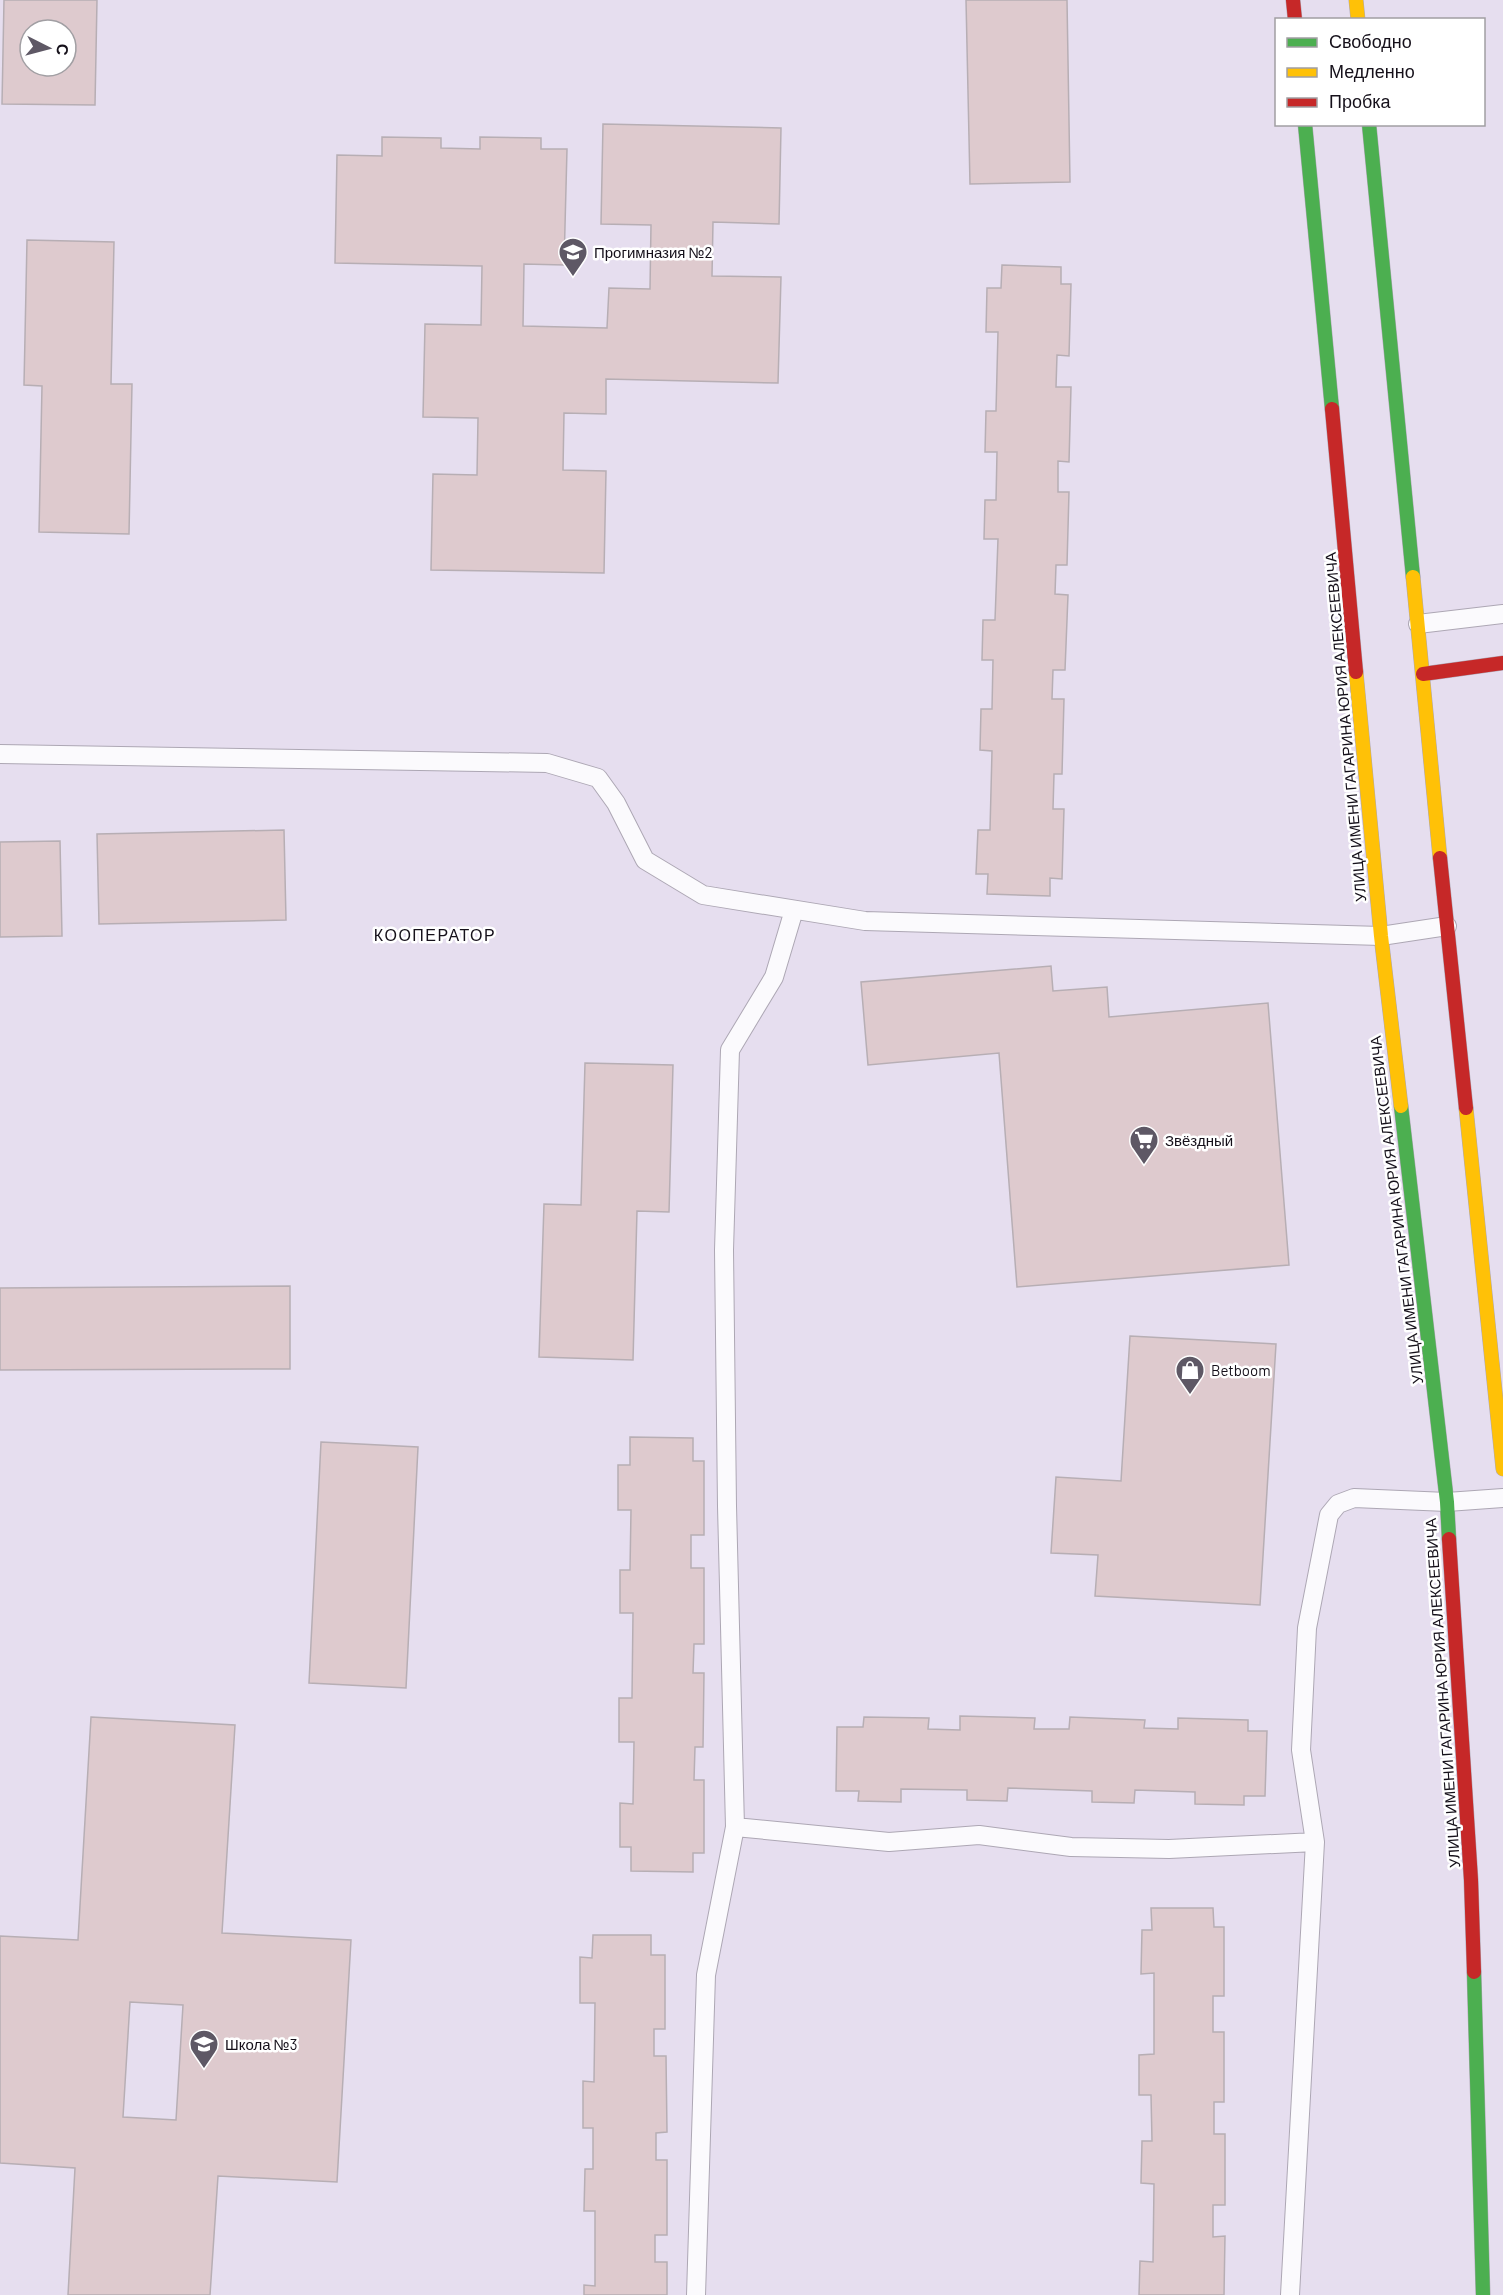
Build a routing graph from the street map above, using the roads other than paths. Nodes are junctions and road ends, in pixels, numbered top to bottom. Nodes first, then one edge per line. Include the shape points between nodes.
1 (1293, 0) edge
2 (1356, 0) edge
3 (1295, 18) edge
4 (1358, 18) edge
5 (1305, 126) edge
6 (1369, 126) edge
7 (1503, 614) edge
8 (1418, 624) junction
9 (1503, 663) edge
10 (1423, 674) junction
11 (0, 754) edge
12 (794, 910) junction
13 (1447, 926) junction
14 (1381, 936) junction
15 (1503, 1469) edge
16 (1503, 1498) edge
17 (1447, 1502) junction
18 (735, 1827) junction
19 (1315, 1842) junction
20 (696, 2295) edge
21 (1290, 2295) edge
22 (1483, 2295) edge

1 - 3 street
2 - 4 street
5 - 14 street, УЛИЦА ИМЕНИ ГАГАРИНА ЮРИЯ АЛЕКСЕЕВИЧА
6 - 8 street
7 - 8 lane
8 - 10 street
9 - 10 street
10 - 13 street
11 - 12 lane via 547,763 598,778 616,803 645,860 703,896
12 - 14 lane via 865,921
12 - 18 lane via 774,977 730,1050 724,1250
13 - 14 lane
13 - 15 street
14 - 17 street, УЛИЦА ИМЕНИ ГАГАРИНА ЮРИЯ АЛЕКСЕЕВИЧА
16 - 17 lane
17 - 19 lane via 1354,1498 1338,1504 1329,1515 1306,1628 1301,1750
17 - 22 street, УЛИЦА ИМЕНИ ГАГАРИНА ЮРИЯ АЛЕКСЕЕВИЧА via 1471,1880
18 - 19 lane via 889,1842 979,1835 1082,1847 1169,1849
18 - 20 lane via 706,1975
19 - 21 lane

